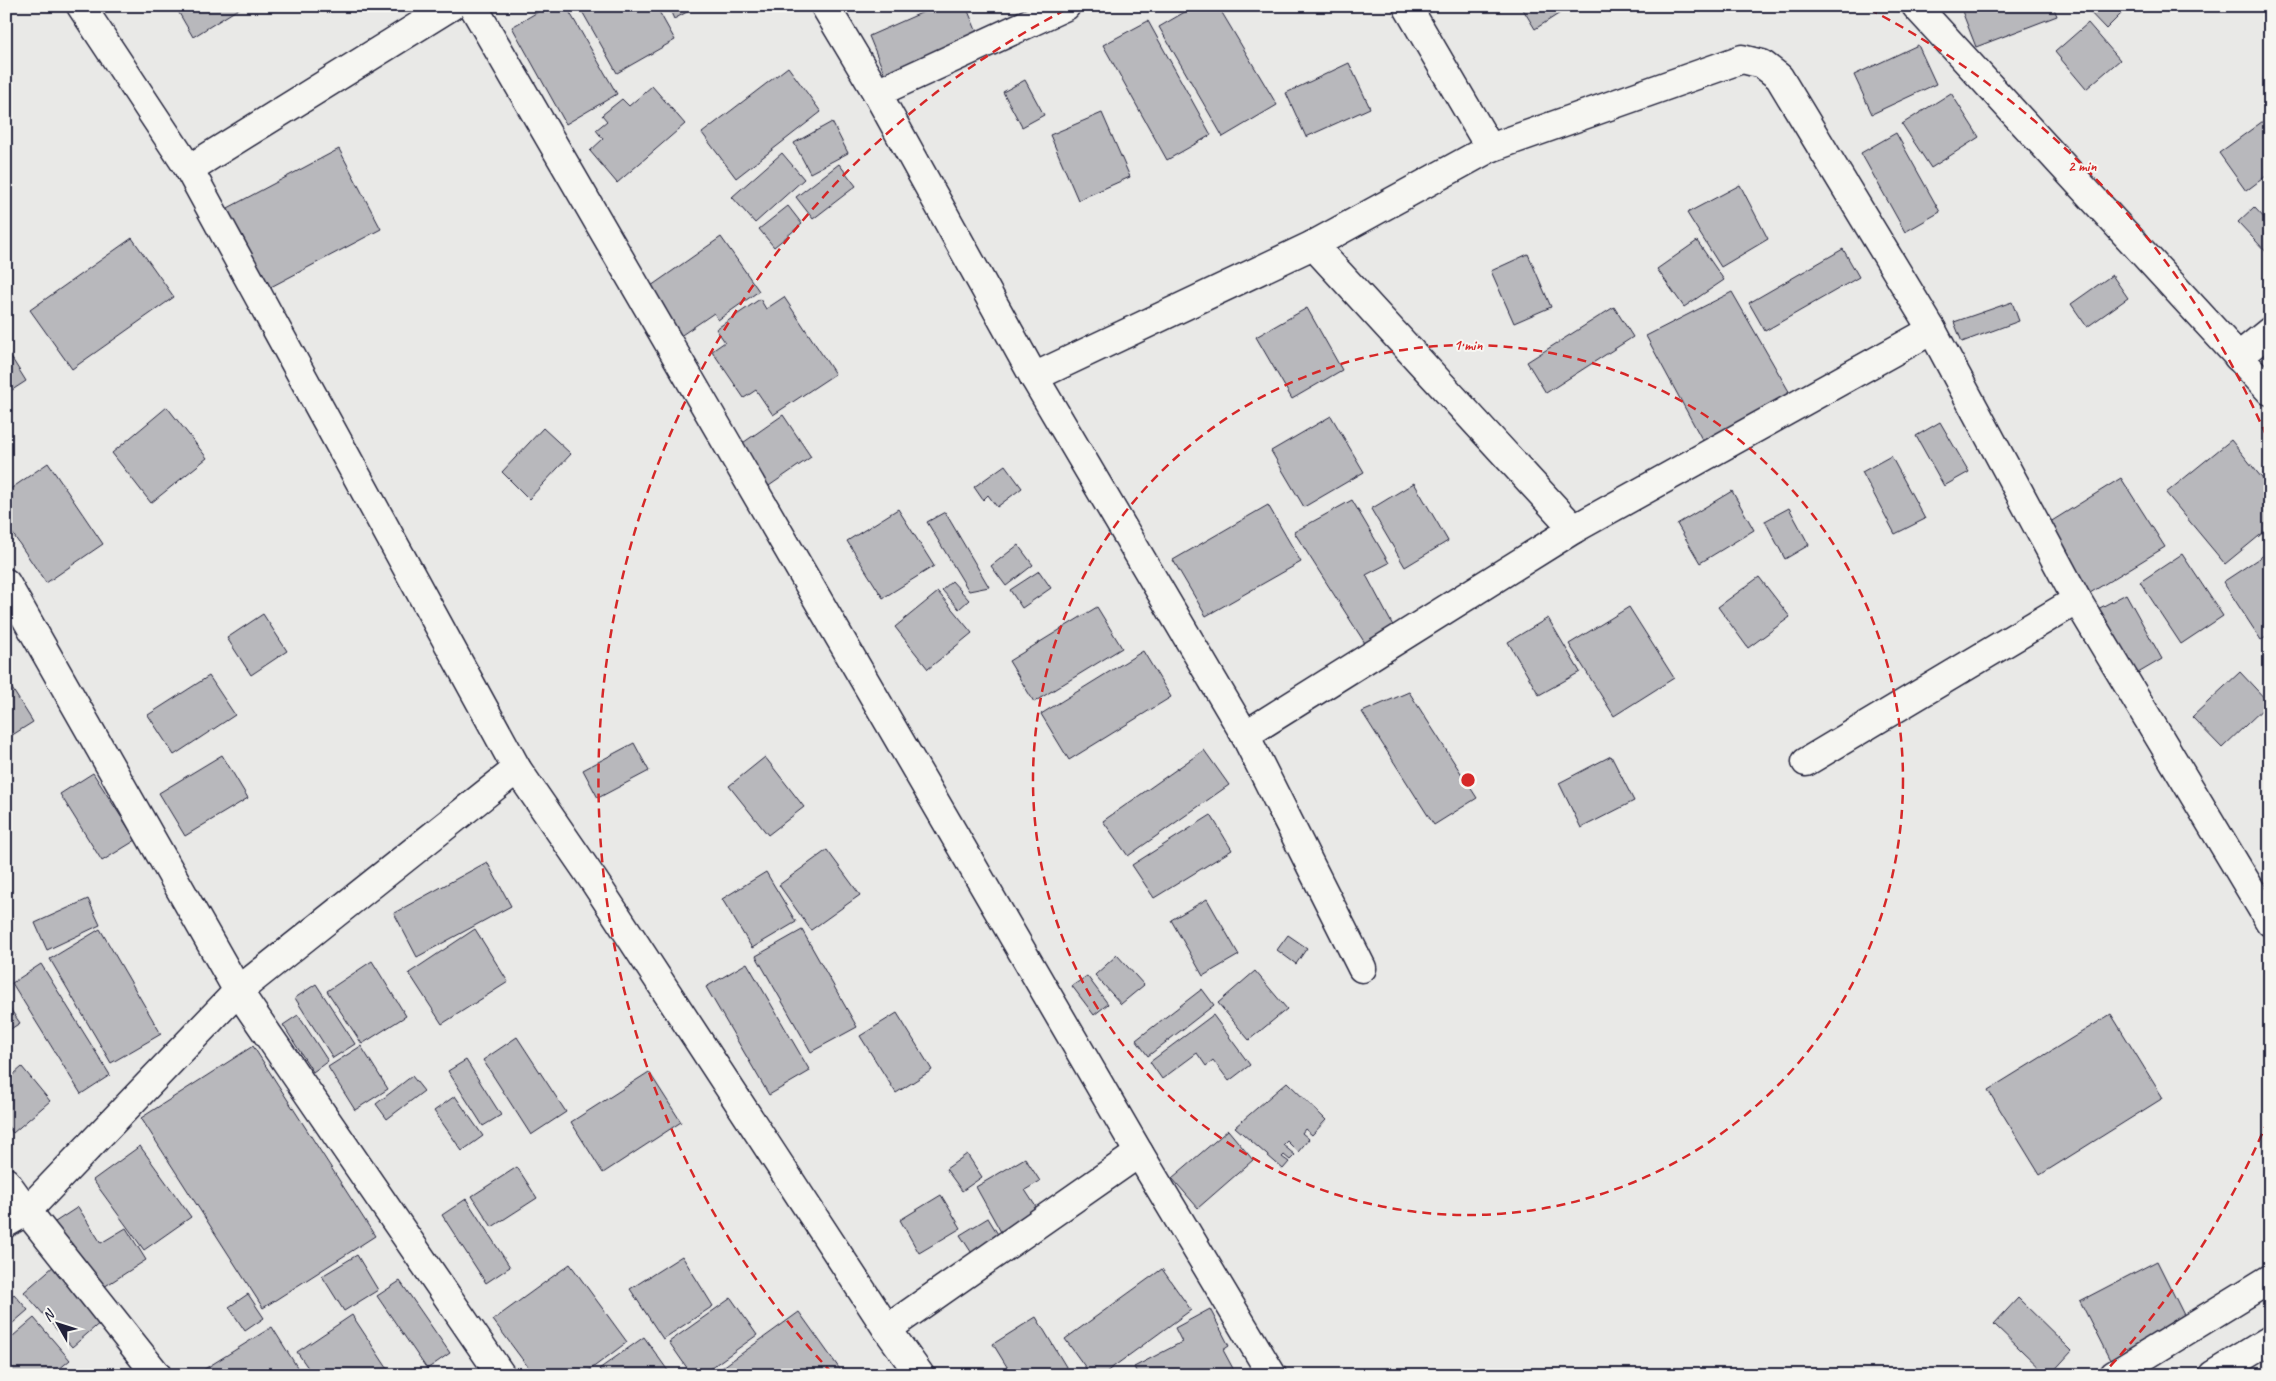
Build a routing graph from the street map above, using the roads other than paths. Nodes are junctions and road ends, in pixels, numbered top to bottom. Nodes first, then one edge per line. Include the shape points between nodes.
1 (81, 6) edge
2 (451, 6) edge
3 (473, 6) edge
4 (825, 6) edge
5 (1066, 6) edge
6 (1407, 6) edge
7 (1916, 6) edge
8 (877, 93) junction
9 (1490, 148) junction
10 (188, 168) junction
11 (1313, 245) junction
12 (1932, 330) junction
13 (2270, 331) edge
14 (2238, 357) junction
15 (1034, 376) junction
16 (2270, 391) edge
17 (1574, 529) junction
18 (6, 583) edge
19 (2077, 600) junction
20 (1245, 735) junction
21 (1806, 762) dead end
22 (517, 769) junction
23 (2270, 922) edge
24 (1362, 968) dead end
25 (238, 991) junction
26 (1139, 1153) junction
27 (6, 1182) edge
28 (17, 1217) edge
29 (2270, 1279) edge
30 (887, 1329) junction
31 (2270, 1340) edge
32 (157, 1375) edge
33 (501, 1375) edge
34 (920, 1375) edge
35 (1272, 1375) edge
36 (2114, 1375) edge
37 (2213, 1375) edge

1 - 10 main road
2 - 10 main road
3 - 26 main road
4 - 8 main road
5 - 8 main road
6 - 9 main road
7 - 14 main road
8 - 15 main road
9 - 11 main road
9 - 12 main road via 1742,59 1762,64 1779,77
10 - 22 main road
11 - 15 main road
11 - 17 main road
12 - 17 main road
12 - 19 main road
13 - 14 main road
14 - 16 main road
15 - 20 main road
17 - 20 main road
18 - 25 main road
19 - 21 main road
19 - 23 main road
20 - 24 main road
22 - 25 main road
22 - 30 main road via 594,881
25 - 28 main road
25 - 33 main road
26 - 30 main road
26 - 35 main road
27 - 28 main road
28 - 32 main road
29 - 36 main road
30 - 34 main road
31 - 37 main road

